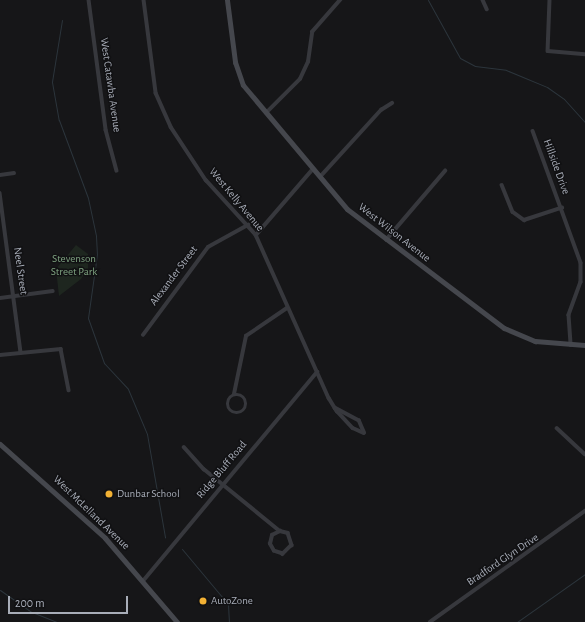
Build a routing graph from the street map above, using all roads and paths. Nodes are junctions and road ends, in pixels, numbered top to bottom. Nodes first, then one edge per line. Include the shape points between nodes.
1 (89, 0) edge
2 (144, 0) edge
3 (227, 0) edge
4 (340, 0) edge
5 (483, 0) edge
6 (550, 0) edge
7 (487, 9) dead end
8 (585, 54) edge
9 (392, 103) dead end
10 (266, 113) junction
11 (534, 131) dead end
12 (313, 169) junction
13 (117, 171) dead end
14 (445, 171) dead end
15 (14, 173) dead end
16 (0, 175) edge
17 (320, 177) junction
18 (502, 185) dead end
19 (0, 193) edge
20 (562, 208) junction
21 (248, 225) junction
22 (256, 235) junction
23 (385, 241) junction
24 (53, 291) dead end
25 (14, 296) junction
26 (0, 298) edge
27 (287, 308) junction
28 (143, 335) dead end
29 (571, 345) junction
30 (585, 345) edge
31 (21, 353) junction
32 (0, 355) edge
33 (317, 372) junction
34 (69, 390) dead end
35 (234, 394) junction
36 (335, 408) junction
37 (556, 428) dead end
38 (0, 444) edge
39 (184, 447) dead end
40 (585, 454) edge
41 (222, 482) junction
42 (585, 511) edge
43 (280, 531) junction
44 (143, 581) junction
45 (177, 622) edge
46 (430, 622) edge

1 - 13 street, West Catawba Avenue via 106,130
2 - 21 street, West Kelly Avenue via 156,93 171,127 206,180
3 - 10 street, West Wilson Avenue via 238,75
4 - 10 street via 312,32 308,62 300,79
5 - 7 street
6 - 8 street via 546,47 552,54
9 - 17 street via 381,110
10 - 12 street, West Wilson Avenue
11 - 20 street, Hillside Drive
12 - 17 street, West Wilson Avenue
12 - 22 street
14 - 23 street
15 - 16 street
17 - 23 street, West Wilson Avenue via 347,209
18 - 20 street, Hillside Drive via 512,212 524,220
19 - 25 street, Neel Street
20 - 29 street, Hillside Drive via 582,269 569,315
21 - 22 street, West Kelly Avenue
21 - 28 street, Alexander Street via 208,247
22 - 27 street, West Kelly Avenue
23 - 29 street, West Wilson Avenue via 504,328 535,341
24 - 25 street
25 - 26 street
25 - 31 street, Neel Street
27 - 33 street, West Kelly Avenue
27 - 35 street via 246,336
29 - 30 street, West Wilson Avenue
31 - 32 street
31 - 34 street via 61,349
33 - 36 street, West Kelly Avenue
33 - 41 street, Ridge Bluff Road
35 - 35 street via 247,397 239,415 228,407
36 - 36 street, West Kelly Avenue via 356,431 364,433 359,421
37 - 40 street
38 - 44 street, West McLelland Avenue via 92,524
39 - 41 street via 187,454
41 - 43 street
41 - 44 street, Ridge Bluff Road
42 - 46 street, Bradford Glyn Drive
43 - 43 street via 272,535 270,544 274,551 283,554 290,549 293,541 288,533
44 - 45 street, West McLelland Avenue

